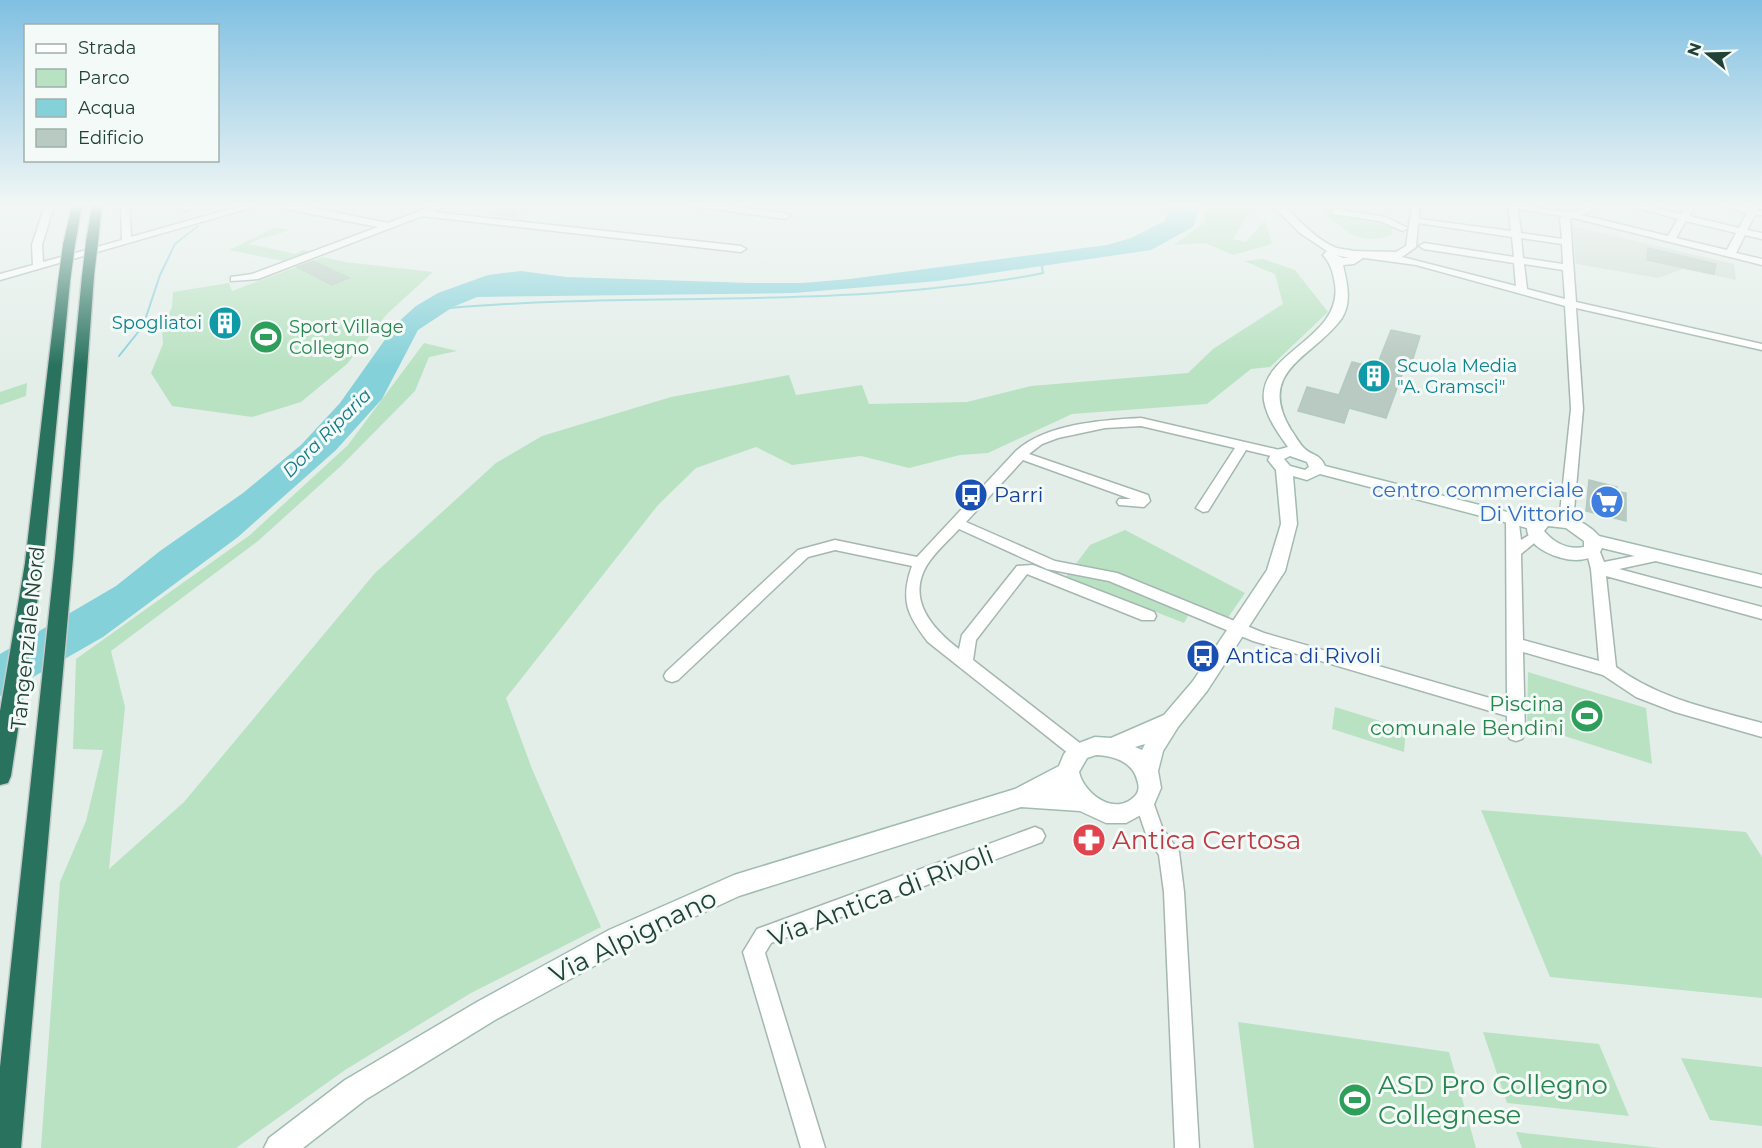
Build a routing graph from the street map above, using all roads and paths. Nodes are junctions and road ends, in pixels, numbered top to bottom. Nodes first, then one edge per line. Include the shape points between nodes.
1 (1354, 258) edge
2 (38, 259) edge
3 (64, 259) edge
4 (67, 259) edge
5 (90, 259) edge
6 (304, 259) edge
7 (1335, 259) edge
8 (1359, 259) edge
9 (1396, 259) edge
10 (1504, 259) edge
11 (1567, 259) edge
12 (1520, 261) junction
13 (38, 266) junction
14 (1568, 268) junction
15 (1467, 276) junction
16 (0, 277) edge
17 (235, 279) dead end
18 (1342, 287) junction
19 (1522, 291) junction
20 (1569, 304) junction
21 (1760, 343) edge
22 (1243, 445) junction
23 (1020, 455) junction
24 (1284, 457) junction
25 (1230, 469) junction
26 (1312, 472) junction
27 (1124, 502) dead end
28 (1203, 508) dead end
29 (1289, 508) junction
30 (1513, 519) junction
31 (1566, 522) junction
32 (957, 523) junction
33 (1537, 530) junction
34 (1593, 545) junction
35 (1513, 552) junction
36 (1660, 556) junction
37 (920, 563) junction
38 (1598, 569) junction
39 (1760, 580) edge
40 (1762, 613) edge
41 (1148, 616) dead end
42 (1239, 628) junction
43 (986, 631) dead end
44 (1514, 644) junction
45 (964, 658) junction
46 (1608, 670) junction
47 (672, 676) dead end
48 (1515, 712) junction
49 (1171, 721) junction
50 (1762, 730) edge
51 (1516, 734) dead end
52 (1112, 747) junction
53 (1073, 762) junction
54 (1147, 771) junction
55 (0, 776) edge
56 (1021, 796) junction
57 (1083, 802) junction
58 (1135, 807) junction
59 (1035, 836) dead end
60 (6, 1148) edge
61 (279, 1148) edge
62 (813, 1148) edge
63 (1187, 1148) edge

1 - 18 street
2 - 13 street
3 - 13 street
4 - 55 highway, Tangenziale Nord, bridge via 34,563
5 - 60 highway, Tangenziale Nord, bridge
6 - 17 street via 254,277
7 - 18 street
8 - 15 street
9 - 15 street
10 - 12 street
11 - 14 street
12 - 14 street
12 - 19 street
13 - 16 street
14 - 20 street
15 - 19 street
18 - 24 street via 1336,317 1272,384 1270,398 1280,426
19 - 20 street
20 - 21 street
20 - 31 street via 1577,409
22 - 23 street via 1140,422 1124,422 1046,438
22 - 24 street
22 - 25 street
23 - 27 street via 1143,498 1139,504
23 - 32 street
24 - 25 street via 1251,454
24 - 26 street
24 - 26 street via 1314,459
24 - 29 street
25 - 28 street
26 - 29 street via 1295,487
26 - 30 street
29 - 42 street via 1287,533 1276,571
30 - 33 street
30 - 35 street
31 - 33 street via 1545,520
31 - 34 street via 1579,528
32 - 37 street
32 - 42 street via 1052,565 1112,577
33 - 34 street via 1547,545 1559,551 1586,554
33 - 35 street
34 - 36 street
34 - 38 street
35 - 44 street
36 - 38 street
36 - 39 street
37 - 45 street via 912,583 912,603 919,620 934,638
37 - 47 street via 835,545 803,554
38 - 40 street
38 - 46 street
41 - 45 street via 1022,570 968,639
42 - 48 street
42 - 49 street
43 - 45 street
44 - 46 street
44 - 48 street
45 - 53 street
46 - 50 street via 1623,684 1652,698
48 - 51 street
49 - 52 street
49 - 54 street via 1153,749
52 - 53 street via 1095,746
52 - 54 street via 1134,757
53 - 56 street
53 - 57 street via 1071,787
54 - 58 street via 1150,788
56 - 57 street
56 - 61 street, Via Alpignano via 735,886 618,939 486,1011 355,1090
57 - 58 street via 1106,813
58 - 63 street via 1169,852
59 - 62 street, Via Antica di Rivoli via 764,936 754,952

